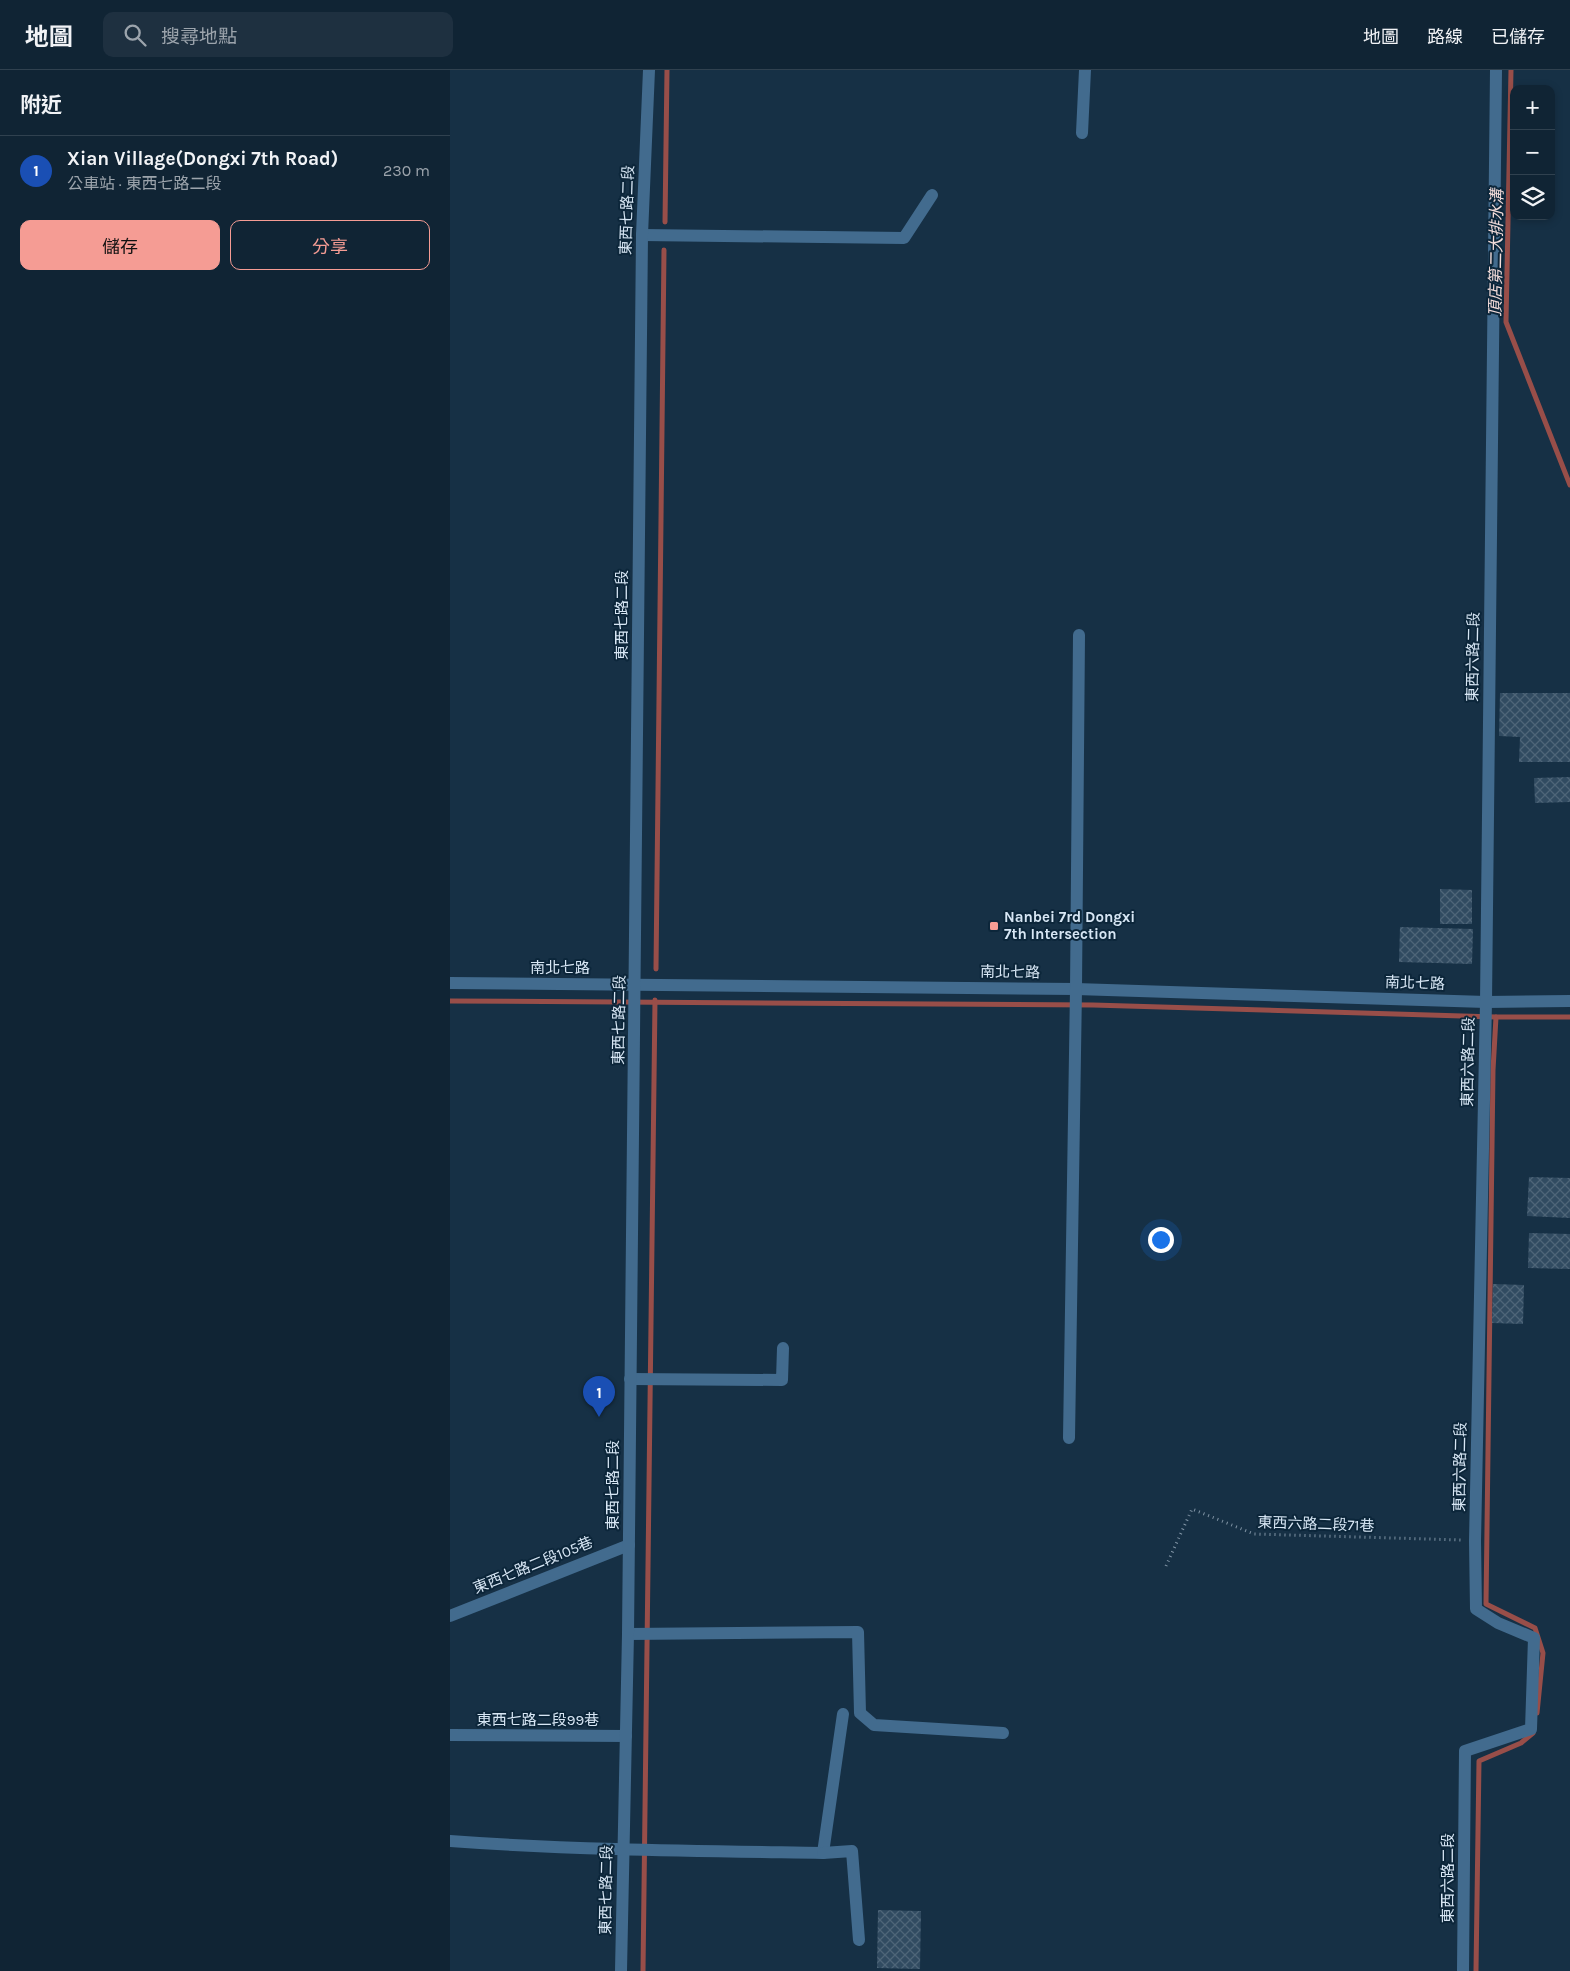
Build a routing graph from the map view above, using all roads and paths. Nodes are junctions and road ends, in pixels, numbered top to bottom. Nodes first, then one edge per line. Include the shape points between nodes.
1 (649, 70) edge
2 (1085, 70) edge
3 (1496, 70) edge
4 (1082, 133) dead end
5 (932, 195) dead end
6 (642, 235) junction
7 (1079, 635) dead end
8 (450, 983) edge
9 (635, 984) junction
10 (1076, 989) junction
11 (1570, 1001) edge
12 (1486, 1002) junction
13 (783, 1348) dead end
14 (630, 1380) junction
15 (1069, 1438) dead end
16 (1475, 1540) junction
17 (629, 1545) junction
18 (1166, 1566) dead end
19 (450, 1616) edge
20 (628, 1634) junction
21 (844, 1714) dead end
22 (1003, 1733) dead end
23 (450, 1735) edge
24 (626, 1736) junction
25 (450, 1841) edge
26 (623, 1849) junction
27 (823, 1853) junction
28 (859, 1940) dead end
29 (621, 1971) edge
30 (1463, 1971) edge

1 - 6 street, 東西七路二段
2 - 4 street
3 - 12 street, 東西六路二段
5 - 6 street via 904,238
6 - 9 street, 東西七路二段
7 - 10 street
8 - 9 street, 南北七路
9 - 10 street, 南北七路
9 - 14 street, 東西七路二段
10 - 12 street, 南北七路
10 - 15 street
11 - 12 street, 南北七路
12 - 16 street, 東西六路二段
13 - 14 street via 782,1380
14 - 17 street, 東西七路二段
16 - 18 path, 東西六路二段71巷 via 1254,1534 1192,1509
16 - 30 street, 東西六路二段 via 1476,1609 1498,1623 1534,1638 1531,1730 1465,1751
17 - 19 street, 東西七路二段105巷
17 - 20 street, 東西七路二段
20 - 22 street via 858,1632 860,1713 874,1725
20 - 24 street, 東西七路二段
21 - 27 street
23 - 24 street, 東西七路二段99巷
24 - 26 street, 東西七路二段
25 - 26 street
26 - 27 street
26 - 29 street, 東西七路二段
27 - 28 street via 852,1852

